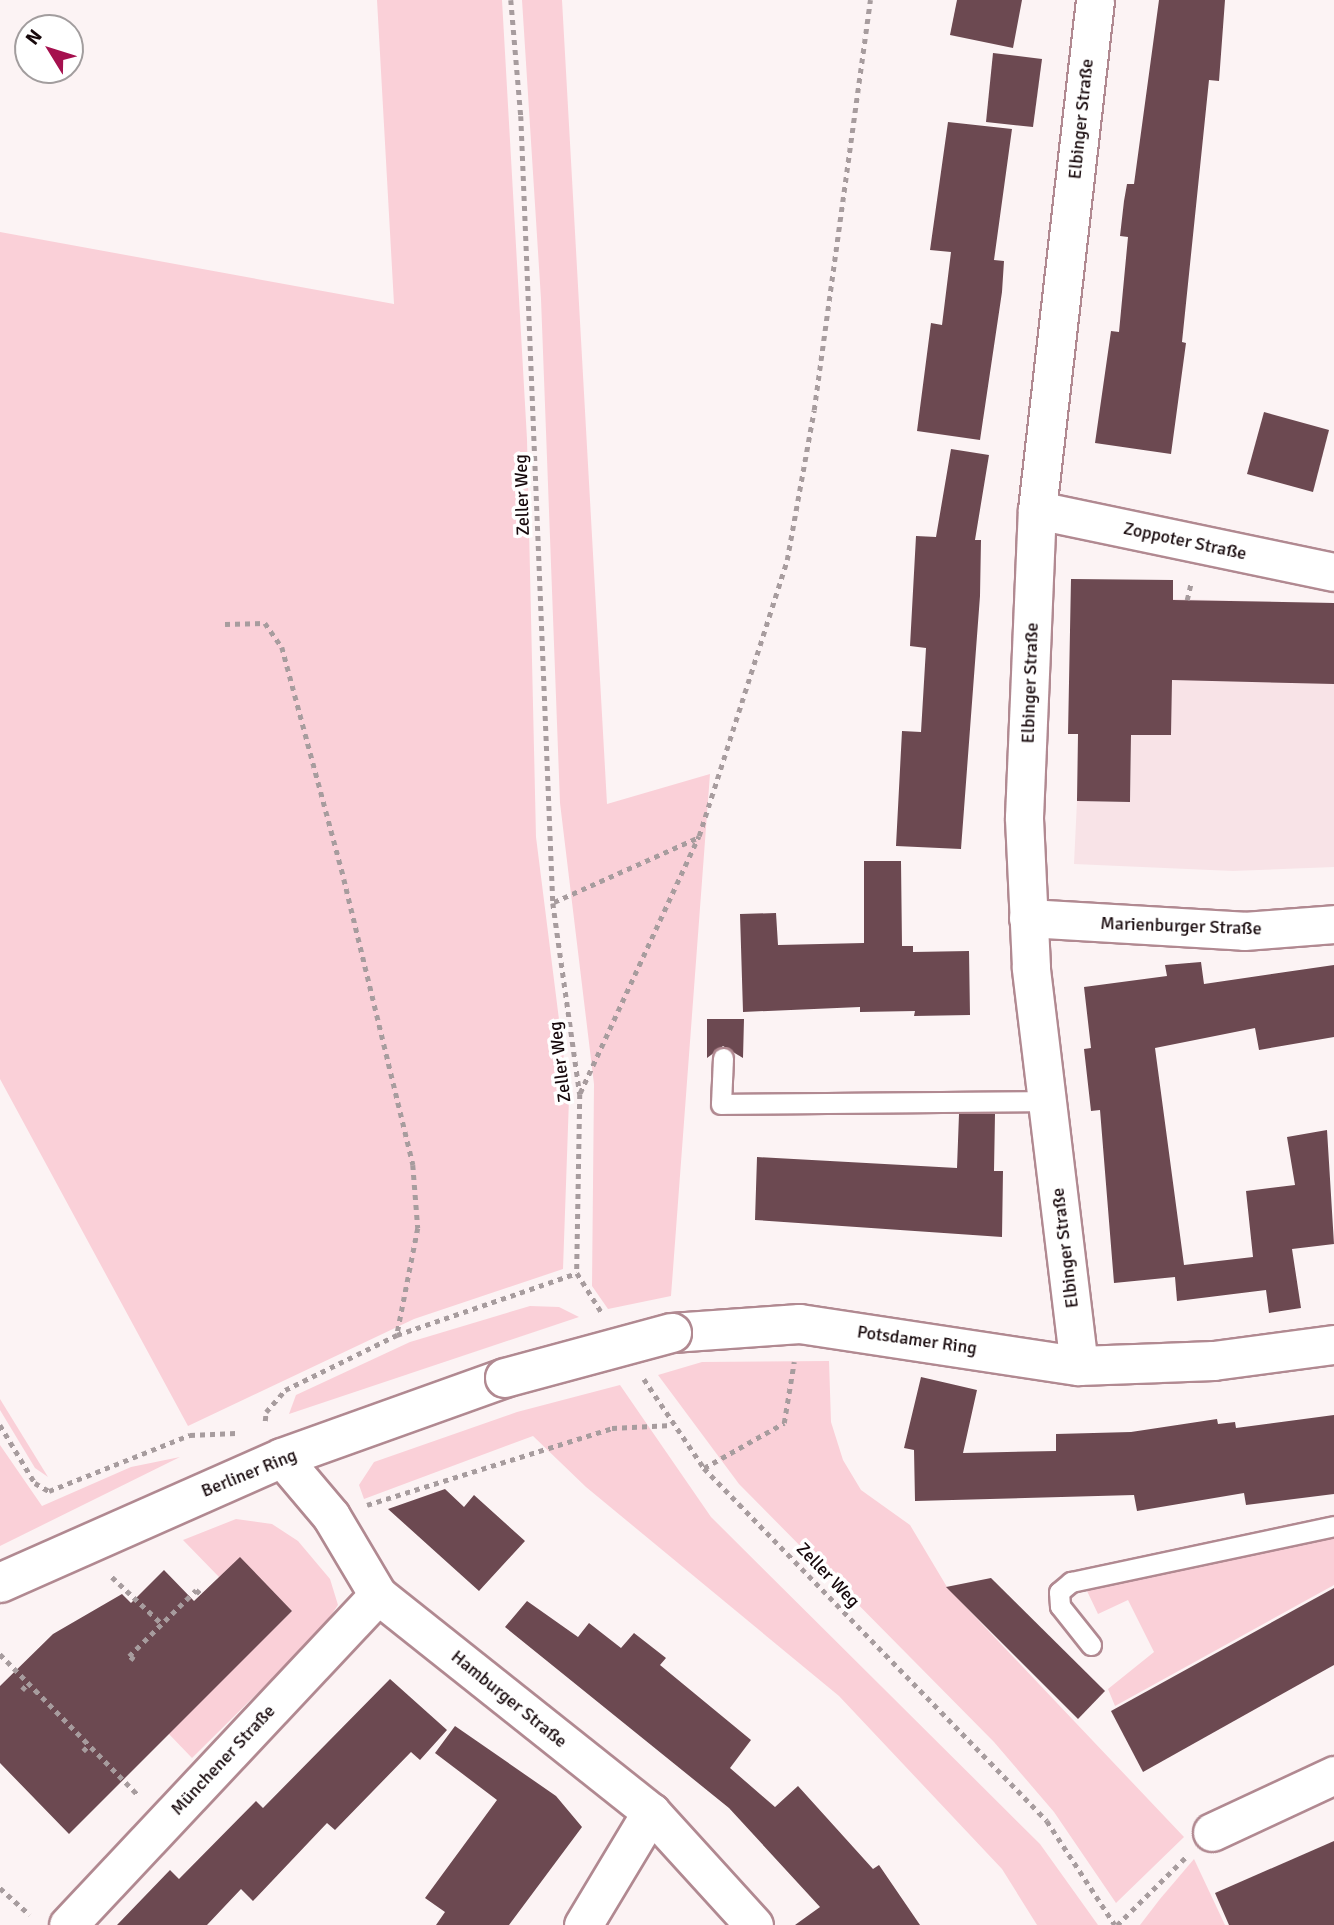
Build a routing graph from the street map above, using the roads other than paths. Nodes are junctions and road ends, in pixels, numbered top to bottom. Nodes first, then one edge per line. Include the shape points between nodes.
1 (1095, 0) edge
2 (1037, 510) junction
3 (1334, 572) edge
4 (1028, 918) junction
5 (1334, 924) edge
6 (723, 1058) dead end
7 (1047, 1101) junction
8 (1334, 1345) edge
9 (1079, 1366) junction
10 (505, 1378) joint
11 (274, 1445) junction
12 (1334, 1526) edge
13 (0, 1583) edge
14 (378, 1595) junction
15 (1091, 1645) dead end
16 (1334, 1775) edge
17 (651, 1812) junction
18 (1212, 1832) road end
19 (68, 1925) edge
20 (583, 1925) edge
21 (754, 1925) edge

1 - 2 street, Elbinger Straße
2 - 3 street, Zoppoter Straße
2 - 4 street, Elbinger Straße via 1024,817
4 - 5 street, Marienburger Straße
4 - 7 street, Elbinger Straße
6 - 7 lane via 721,1104
7 - 9 street, Elbinger Straße
8 - 9 street, Potsdamer Ring via 1214,1361
9 - 10 street, Potsdamer Ring, bridge via 800,1324 672,1333
10 - 11 street, Berliner Ring
11 - 13 street, Berliner Ring
11 - 14 street, Hamburger Straße via 331,1516
12 - 15 lane via 1072,1582 1059,1592 1060,1606
14 - 17 street, Hamburger Straße
14 - 19 street, Münchener Straße
16 - 18 street
17 - 20 street
17 - 21 street, Hamburger Straße

